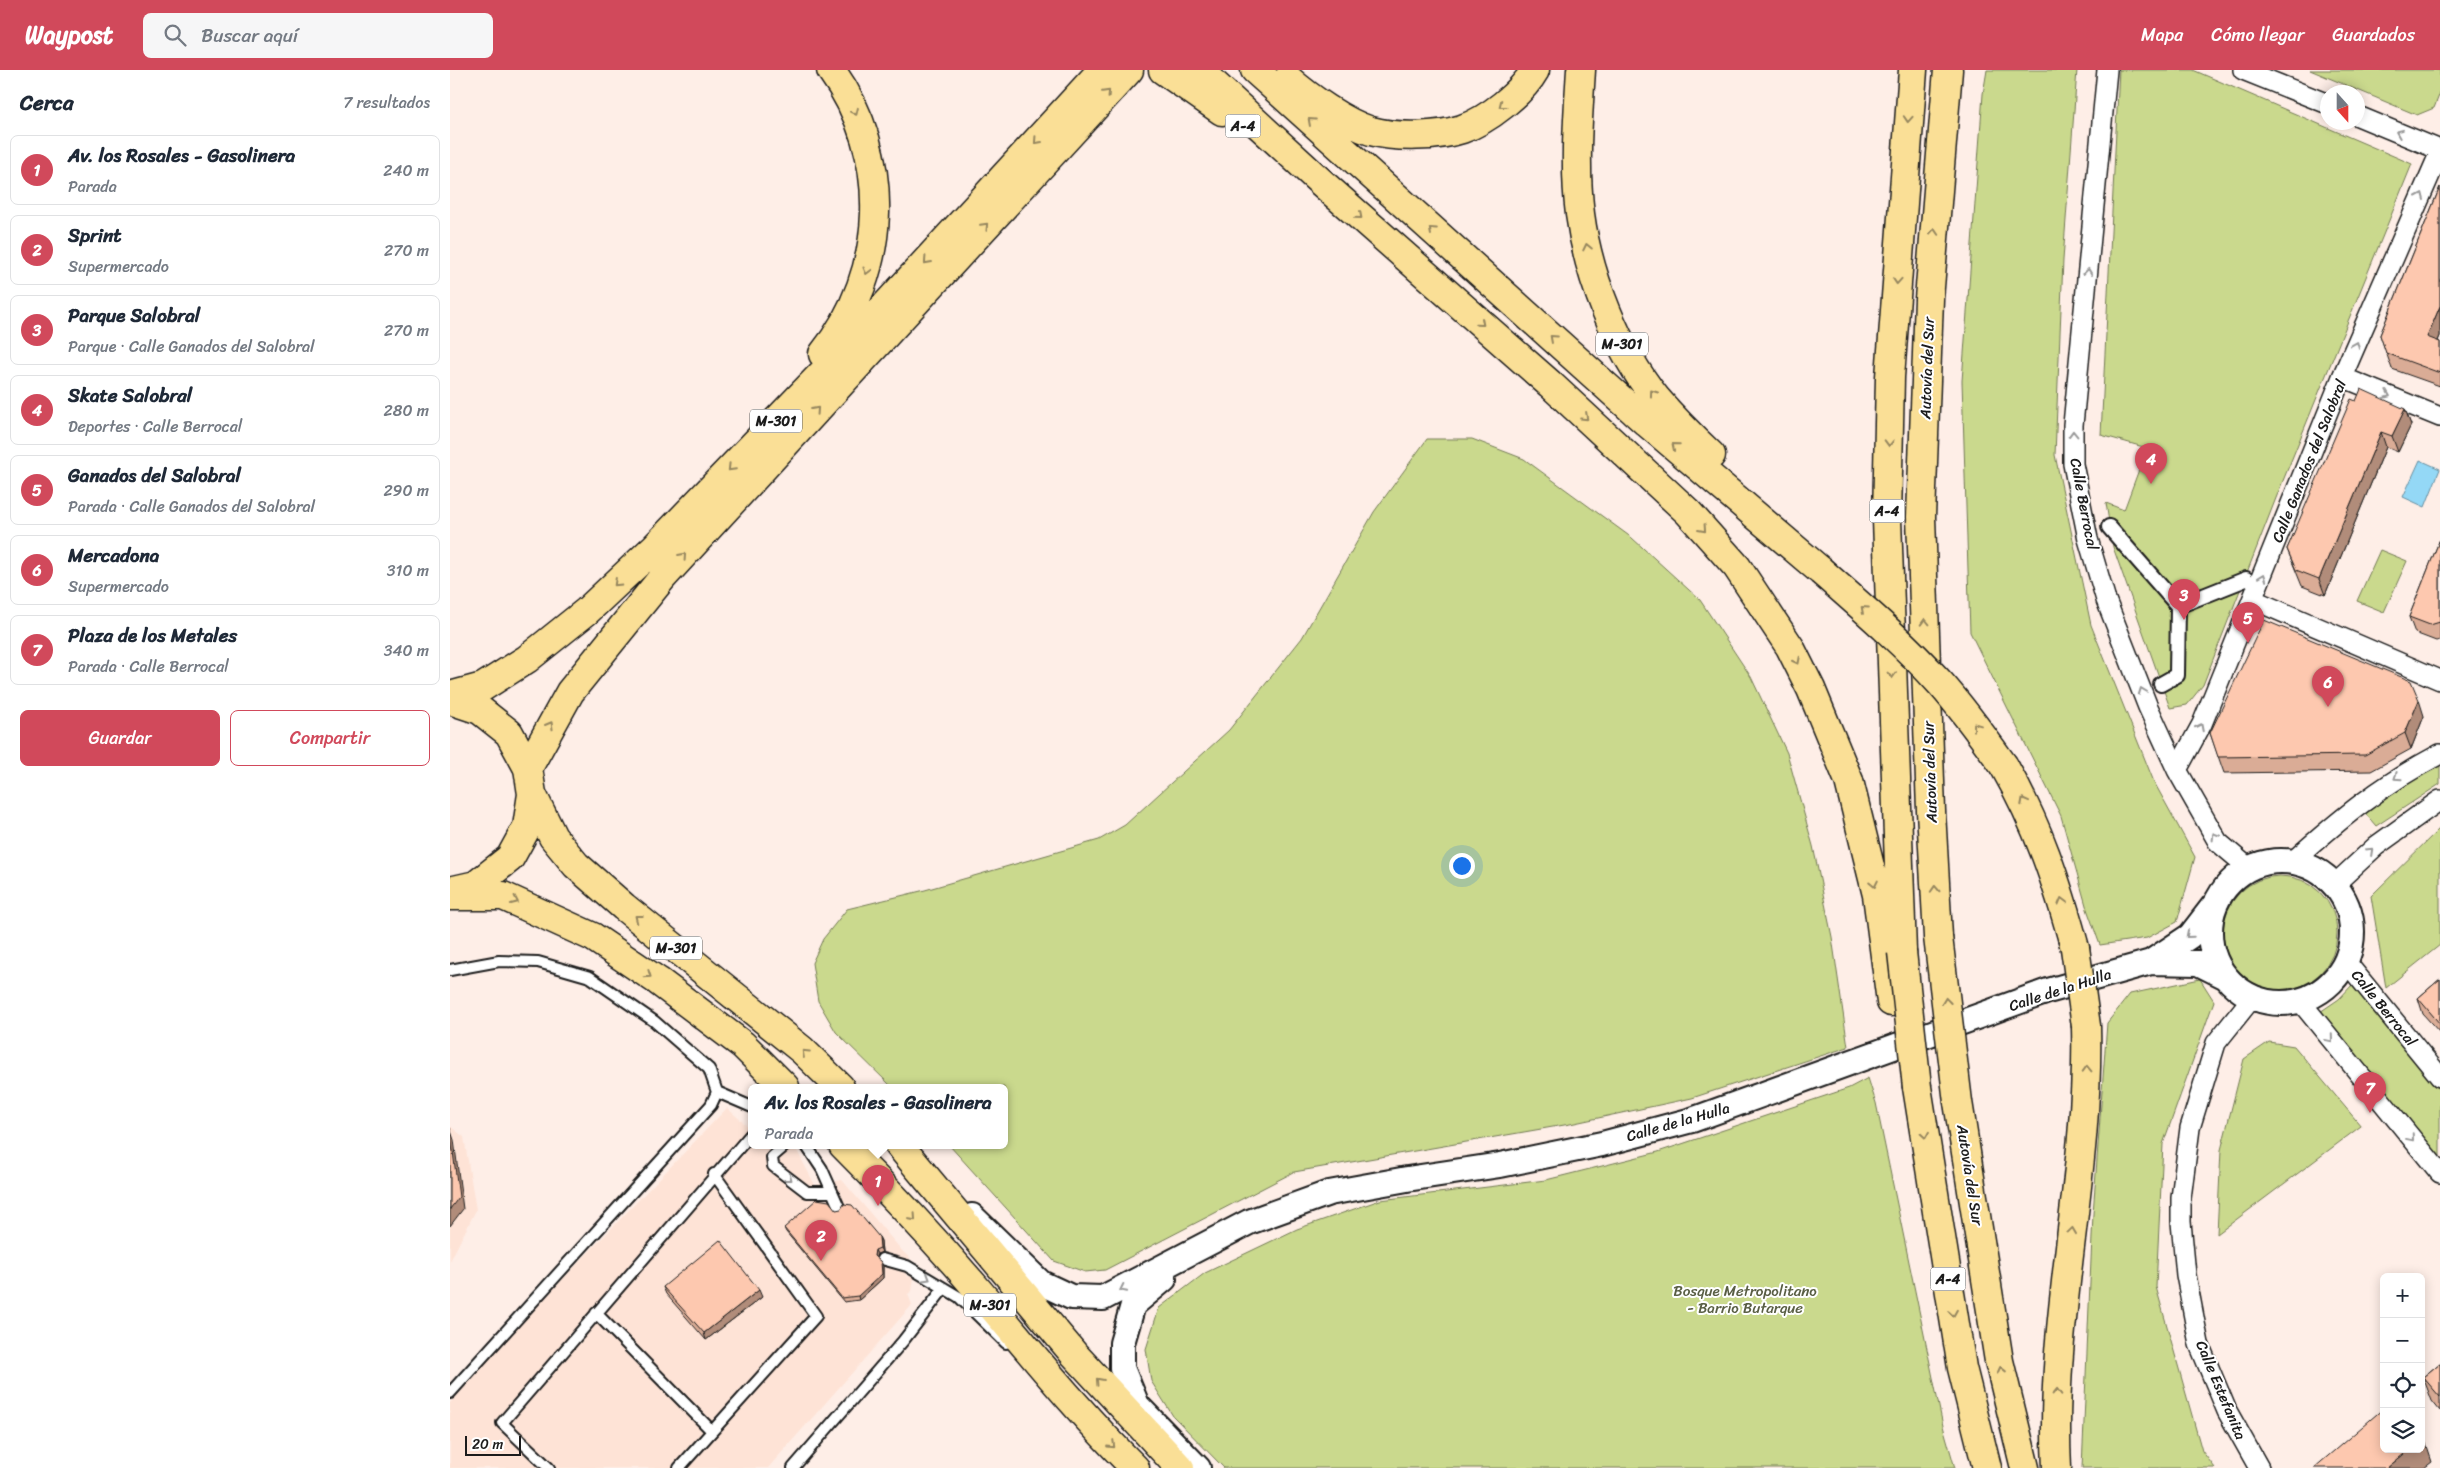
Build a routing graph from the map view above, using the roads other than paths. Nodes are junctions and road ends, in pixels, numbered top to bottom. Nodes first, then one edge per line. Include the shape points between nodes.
1 (831, 70) edge
2 (1102, 70) edge
3 (1128, 70) edge
4 (1164, 70) edge
5 (1199, 70) edge
6 (1255, 70) edge
7 (1278, 70) edge
8 (1535, 70) edge
9 (1581, 70) edge
10 (1913, 70) edge
11 (1948, 70) edge
12 (2107, 70) edge
13 (2243, 70) edge
14 (2320, 101) edge
15 (1078, 111) junction
16 (2365, 119) edge
17 (2440, 151) edge
18 (1322, 183) junction
19 (2342, 377) junction
20 (2440, 417) edge
21 (759, 438) junction
22 (2110, 527) dead end
23 (1813, 564) junction
24 (2246, 579) dead end
25 (2254, 600) junction
26 (2178, 606) junction
27 (2440, 680) edge
28 (2161, 684) dead end
29 (450, 696) edge
30 (450, 700) edge
31 (2440, 754) edge
32 (2177, 770) junction
33 (530, 781) junction
34 (2440, 800) edge
35 (2292, 862) junction
36 (2250, 869) junction
37 (2335, 884) junction
38 (454, 898) edge
39 (2218, 900) junction
40 (1893, 950) junction
41 (2151, 962) junction
42 (2347, 962) junction
43 (450, 970) edge
44 (2226, 977) junction
45 (2252, 998) junction
46 (2300, 1001) junction
47 (2440, 1077) edge
48 (782, 1084) edge
49 (837, 1084) edge
50 (717, 1092) junction
51 (748, 1105) edge
52 (748, 1137) edge
53 (781, 1149) edge
54 (808, 1149) edge
55 (847, 1149) edge
56 (903, 1149) edge
57 (903, 1149) edge
58 (2440, 1173) edge
59 (714, 1174) junction
60 (832, 1192) junction
61 (840, 1206) edge
62 (1198, 1250) junction
63 (882, 1259) dead end
64 (944, 1288) junction
65 (596, 1313) junction
66 (450, 1393) edge
67 (1093, 1426) junction
68 (712, 1431) junction
69 (549, 1468) edge
70 (679, 1468) edge
71 (793, 1468) edge
72 (1135, 1468) edge
73 (1180, 1468) edge
74 (1198, 1468) edge
75 (1987, 1468) edge
76 (2025, 1468) edge
77 (2058, 1468) edge
78 (2259, 1468) edge

1 -> 21 highway, M-301 via 857,114 869,147 877,196 875,232 866,275 838,332
2 - 15 highway, M-301
15 -> 3 highway, M-301
4 - 18 highway, A-4
5 - 18 highway
23 -> 6 highway via 1646,422
8 -> 7 highway via 1501,107 1462,128 1415,136 1372,131 1348,120
23 -> 9 highway, M-301 via 1774,514 1717,462 1655,397 1609,317 1590,261 1580,214
10 -> 40 highway, A-4 via 1890,378 1887,519
76 -> 11 highway, Autovía del Sur / A-4, bridge via 1999,1361 1958,1102 1938,938 1931,811 1921,517 1929,299
32 -> 12 street, Calle Berrocal via 2106,600 2088,539 2073,464 2073,424
13 - 14 street
15 -> 21 highway, M-301
33 -> 15 highway, M-301 via 570,692 663,577
17 -> 16 street
19 -> 17 street, Calle Ganados del Salobral
18 -> 40 highway via 1688,512 1737,567 1790,647 1837,750 1849,781
19 -> 20 street
25 -> 19 street, Calle Ganados del Salobral
21 -> 29 highway, M-301 via 655,547 587,611 527,659 483,687
22 - 26 street
77 -> 23 highway, bridge via 2057,1364 2088,1078 2086,1026 2075,948 2041,838 2004,766 1940,683 1890,632
24 - 26 street
25 - 27 street
32 -> 25 street, Calle Ganados del Salobral via 2202,724
26 - 28 street via 2177,675
30 - 33 highway, M-301 via 480,710 508,733
31 -> 35 street via 2401,774 2348,812
36 -> 32 street, Calle Berrocal via 2218,842
33 - 38 highway, M-301 via 527,828 510,858 476,886
49 -> 33 highway, M-301 via 802,1050 576,866 552,837
37 -> 34 street via 2376,846
35 - 36 street
35 - 37 street via 2308,866
36 - 39 street via 2232,882
37 - 42 street via 2349,908 2353,936
38 -> 48 highway, M-301 via 503,896 594,938 743,1045
39 -> 41 street via 2190,936
39 - 44 street via 2210,940 2215,959
40 -> 75 highway, A-4, bridge via 1962,1368
41 - 44 street via 2198,963
41 - 62 street, Calle de la Hulla via 2048,991 1692,1120 1602,1144 1500,1165 1329,1193 1249,1222
42 - 46 street via 2328,987
42 - 47 street, Calle Berrocal
43 - 50 lane via 499,962 538,962 590,977 654,1021 709,1069
44 - 45 street
45 - 46 street via 2276,1004
45 - 78 street, Calle Estefanita via 2216,1043 2190,1128 2181,1222 2186,1275 2199,1344 2227,1412
46 -> 58 street
50 - 51 lane
50 - 66 lane via 711,1105
52 - 59 lane
53 -> 60 lane via 772,1157 773,1166 808,1192
54 - 60 lane
55 -> 67 highway, M-301 via 976,1288
62 -> 56 street via 1103,1298 1071,1297 1041,1283
73 -> 57 highway, M-301 via 1074,1354
59 - 65 lane
59 - 68 lane via 816,1316
60 - 61 lane
62 - 74 street via 1133,1305 1122,1343 1122,1368 1137,1405
63 -> 64 lane via 908,1266
64 - 67 lane via 958,1297
64 - 71 lane via 903,1341
65 - 68 lane
65 - 69 lane via 502,1423
67 -> 72 highway, M-301
68 - 70 lane

